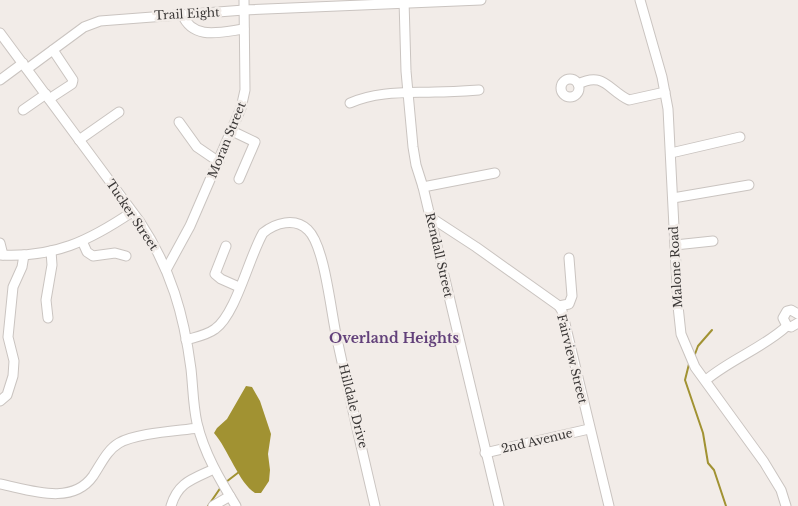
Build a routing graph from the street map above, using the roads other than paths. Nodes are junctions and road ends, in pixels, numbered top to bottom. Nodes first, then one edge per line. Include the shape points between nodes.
1 (244, 0) edge
2 (481, 0) edge
3 (640, 0) edge
4 (404, 1) edge
5 (244, 10) junction
6 (182, 14) junction
7 (244, 29) junction
8 (0, 33) edge
9 (53, 50) junction
10 (25, 66) junction
11 (0, 80) edge
12 (578, 84) dead end
13 (479, 90) dead end
14 (408, 92) junction
15 (665, 92) junction
16 (47, 96) junction
17 (350, 103) dead end
18 (23, 110) dead end
19 (119, 112) dead end
20 (179, 122) dead end
21 (232, 131) junction
22 (740, 137) dead end
23 (79, 140) junction
24 (671, 153) junction
25 (218, 162) junction
26 (495, 173) dead end
27 (239, 179) dead end
28 (749, 185) dead end
29 (423, 187) junction
30 (672, 198) junction
31 (132, 212) junction
32 (430, 217) junction
33 (82, 241) junction
34 (713, 241) dead end
35 (0, 243) edge
36 (675, 245) junction
37 (226, 246) dead end
38 (51, 251) junction
39 (24, 254) junction
40 (1, 255) edge
41 (126, 256) dead end
42 (570, 258) dead end
43 (166, 270) junction
44 (240, 287) junction
45 (559, 306) junction
46 (798, 314) edge
47 (48, 318) dead end
48 (798, 323) edge
49 (787, 326) junction
50 (186, 340) junction
51 (706, 380) junction
52 (0, 401) edge
53 (198, 428) junction
54 (589, 429) junction
55 (485, 453) junction
56 (214, 469) junction
57 (0, 484) edge
58 (230, 496) junction
59 (171, 506) edge
60 (213, 506) edge
61 (236, 506) edge
62 (376, 506) edge
63 (499, 506) edge
64 (609, 506) edge
65 (786, 506) edge

1 - 5 street, Moran Street
2 - 4 street, Trail Eight
3 - 15 street, Malone Road
4 - 5 street, Trail Eight
4 - 14 street, Rendall Street
5 - 6 street, Trail Eight
5 - 7 street, Moran Street
6 - 7 street via 189,26 198,31
6 - 9 street, Trail Eight via 100,21 84,27
7 - 21 street, Moran Street via 245,90
8 - 10 street, Tucker Street
9 - 10 street, Trail Eight
9 - 16 street via 73,80 72,84
10 - 11 street, Trail Eight
10 - 16 street, Tucker Street
12 - 15 street via 597,79 629,100
13 - 14 street
14 - 17 street via 364,97
14 - 29 street, Rendall Street via 416,165
15 - 24 street, Malone Road
16 - 18 street
16 - 23 street, Tucker Street
19 - 23 street
20 - 25 street via 197,147
21 - 25 street, Moran Street
21 - 27 street via 255,142
22 - 24 street
23 - 31 street, Tucker Street
24 - 30 street, Malone Road
25 - 43 street, Moran Street via 190,226
26 - 29 street
28 - 30 street
29 - 32 street, Rendall Street
30 - 36 street, Malone Road
31 - 33 street
31 - 43 street, Tucker Street
32 - 45 street, Fairview Street
32 - 55 street, Rendall Street
33 - 38 street
33 - 41 street via 93,256 116,253
34 - 36 street
35 - 40 street
36 - 51 street, Malone Road via 681,334 696,367
37 - 44 street via 215,274
38 - 39 street
38 - 47 street via 46,300
39 - 40 street
39 - 52 street via 13,287 8,337 14,361 12,376 7,395
42 - 45 street via 572,296 569,304
43 - 50 street, Tucker Street via 179,304
44 - 50 street, Hilldale Drive via 220,325 204,335
44 - 62 street, Hilldale Drive via 259,240 271,226 290,223 308,230 319,252
45 - 54 street, Fairview Street
46 - 49 street via 791,310 784,314
48 - 49 street
49 - 51 street
50 - 53 street, Tucker Street
51 - 65 street, Malone Road via 764,462 781,490
53 - 56 street, Tucker Street
53 - 57 street via 125,440 112,448 87,483 68,494
54 - 55 street, 2nd Avenue
54 - 64 street, Fairview Street
55 - 63 street, Rendall Street
56 - 58 street, Tucker Street
56 - 59 street via 179,488
58 - 60 street
58 - 61 street, Tucker Street

